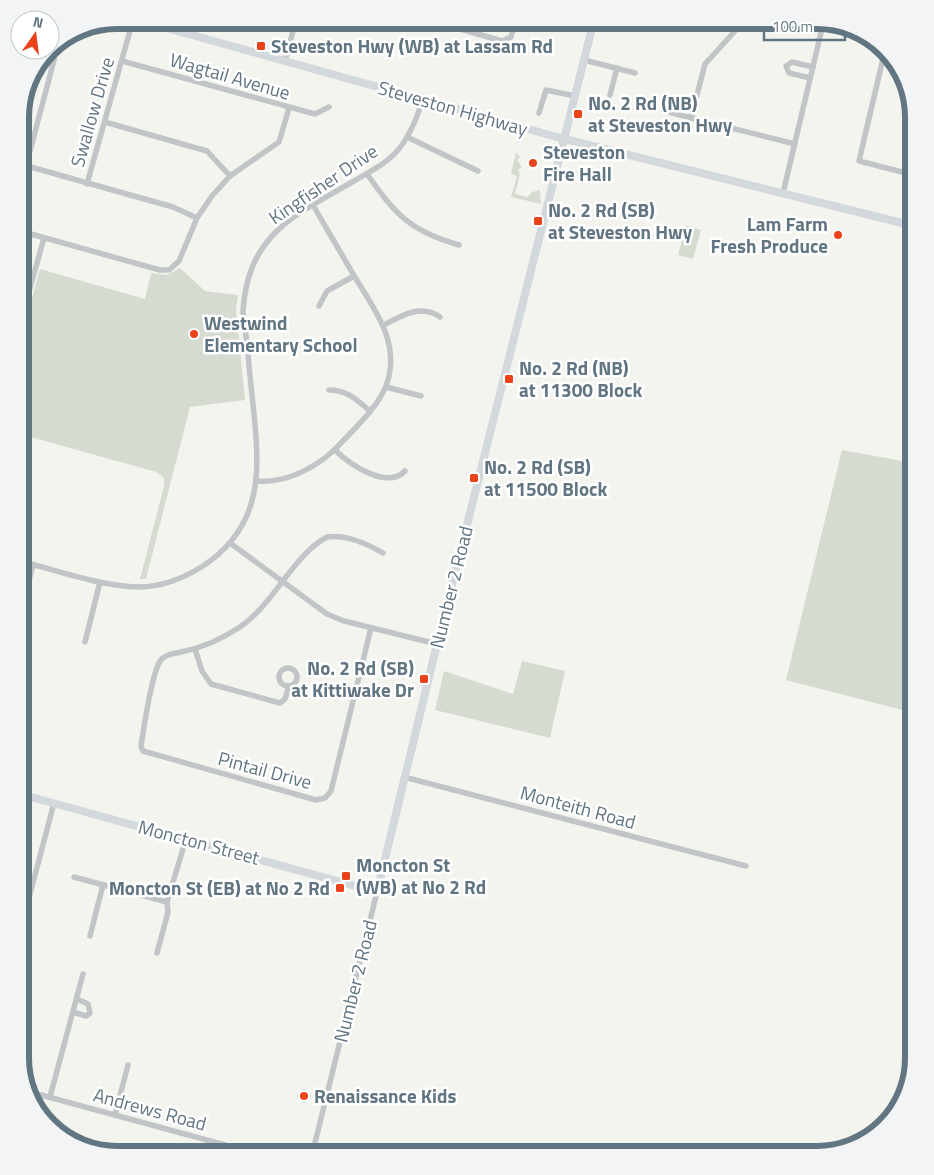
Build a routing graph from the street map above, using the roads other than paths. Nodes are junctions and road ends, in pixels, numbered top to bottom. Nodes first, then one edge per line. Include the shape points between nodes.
1 (131, 29) edge
2 (170, 29) edge
3 (294, 29) edge
4 (463, 29) edge
5 (513, 29) edge
6 (592, 29) edge
7 (737, 29) edge
8 (822, 29) edge
9 (882, 57) edge
10 (54, 60) edge
11 (584, 60) junction
12 (122, 61) junction
13 (285, 61) junction
14 (813, 67) junction
15 (617, 68) junction
16 (635, 73) dead end
17 (810, 78) junction
18 (575, 96) junction
19 (610, 96) dead end
20 (423, 99) junction
21 (329, 107) dead end
22 (288, 108) junction
23 (693, 108) junction
24 (539, 112) dead end
25 (691, 118) junction
26 (105, 122) junction
27 (407, 137) junction
28 (565, 139) junction
29 (795, 144) junction
30 (29, 145) edge
31 (29, 167) edge
32 (478, 171) dead end
33 (905, 172) edge
34 (367, 174) junction
35 (230, 176) junction
36 (87, 184) junction
37 (782, 193) junction
38 (313, 205) junction
39 (197, 218) junction
40 (905, 224) edge
41 (29, 234) edge
42 (44, 238) junction
43 (459, 245) dead end
44 (354, 276) junction
45 (29, 291) edge
46 (319, 306) dead end
47 (440, 317) dead end
48 (384, 325) junction
49 (386, 387) junction
50 (329, 390) dead end
51 (421, 396) dead end
52 (370, 411) junction
53 (335, 450) junction
54 (405, 472) dead end
55 (257, 481) junction
56 (230, 543) junction
57 (383, 553) dead end
58 (29, 563) edge
59 (33, 564) junction
60 (29, 580) edge
61 (100, 582) junction
62 (283, 582) junction
63 (371, 628) junction
64 (85, 642) dead end
65 (436, 644) junction
66 (195, 649) junction
67 (289, 686) dead end
68 (404, 778) junction
69 (29, 796) edge
70 (54, 803) junction
71 (186, 839) junction
72 (746, 866) dead end
73 (74, 877) dead end
74 (102, 885) junction
75 (377, 892) junction
76 (29, 898) edge
77 (167, 902) junction
78 (90, 936) dead end
79 (158, 953) dead end
80 (83, 974) dead end
81 (77, 999) junction
82 (73, 1012) junction
83 (128, 1065) dead end
84 (36, 1094) edge
85 (50, 1097) junction
86 (115, 1115) junction
87 (229, 1146) edge
88 (314, 1146) edge

1 - 12 street, Swallow Drive
2 - 13 street, Steveston Highway
3 - 13 street
4 - 5 street via 500,40 509,39
6 - 11 street, Number 2 Road
7 - 23 street via 705,64
8 - 14 street
9 - 33 street via 858,161
10 - 30 street
11 - 15 street
11 - 18 street, Number 2 Road
12 - 22 street, Wagtail Avenue
12 - 26 street, Swallow Drive
13 - 20 street, Steveston Highway
14 - 17 street
14 - 17 street via 792,62 786,68 789,72
15 - 16 street
15 - 19 street
17 - 29 street
18 - 24 street via 546,90
18 - 28 street, Number 2 Road
20 - 27 street, Kingfisher Drive
20 - 28 street, Steveston Highway
21 - 22 street, Wagtail Avenue via 315,114
22 - 35 street via 279,142
23 - 25 street
23 - 25 street via 671,102 667,106 670,113
25 - 29 street
26 - 35 street via 207,151
26 - 36 street, Swallow Drive
27 - 32 street
27 - 34 street, Kingfisher Drive via 387,161
28 - 37 street, Steveston Highway
28 - 65 street, Number 2 Road
29 - 37 street
31 - 36 street
34 - 38 street, Kingfisher Drive
34 - 43 street via 390,207 407,222 432,236
35 - 39 street
36 - 39 street via 173,207
37 - 40 street, Steveston Highway
38 - 44 street
38 - 55 street, Kingfisher Drive via 282,225 264,244 251,266 244,289 243,312 255,423
39 - 42 street via 178,261 169,270
41 - 42 street
42 - 45 street
44 - 46 street via 327,292
44 - 48 street
47 - 48 street via 432,311 420,310
48 - 49 street via 390,357
49 - 51 street
49 - 52 street
50 - 52 street via 350,394
52 - 53 street
53 - 54 street via 370,473 392,478
53 - 55 street via 306,470
55 - 56 street, Kingfisher Drive via 248,511
56 - 61 street, Kingfisher Drive via 213,560 173,581 141,587
56 - 62 street
57 - 62 street via 364,543 327,536
58 - 59 street, Kingfisher Drive
59 - 60 street
59 - 61 street, Kingfisher Drive
61 - 64 street
62 - 63 street via 327,614
62 - 66 street via 263,607 242,625
63 - 65 street
63 - 66 street, Pintail Drive via 331,791 325,798 316,800 142,751 149,703 161,660 171,654
65 - 68 street, Number 2 Road
66 - 67 street via 206,680 217,687 280,703 285,699
68 - 72 street, Monteith Road
68 - 75 street, Number 2 Road
69 - 70 street, Moncton Street
70 - 71 street, Moncton Street
70 - 76 street
71 - 75 street, Moncton Street
71 - 77 street
73 - 74 street
74 - 77 street
74 - 78 street
75 - 88 street, Number 2 Road
77 - 79 street via 168,912
80 - 81 street
81 - 82 street
81 - 82 street via 88,1004 90,1013 81,1015
82 - 85 street
83 - 86 street
84 - 85 street, Andrews Road
85 - 86 street, Andrews Road
86 - 87 street, Andrews Road

